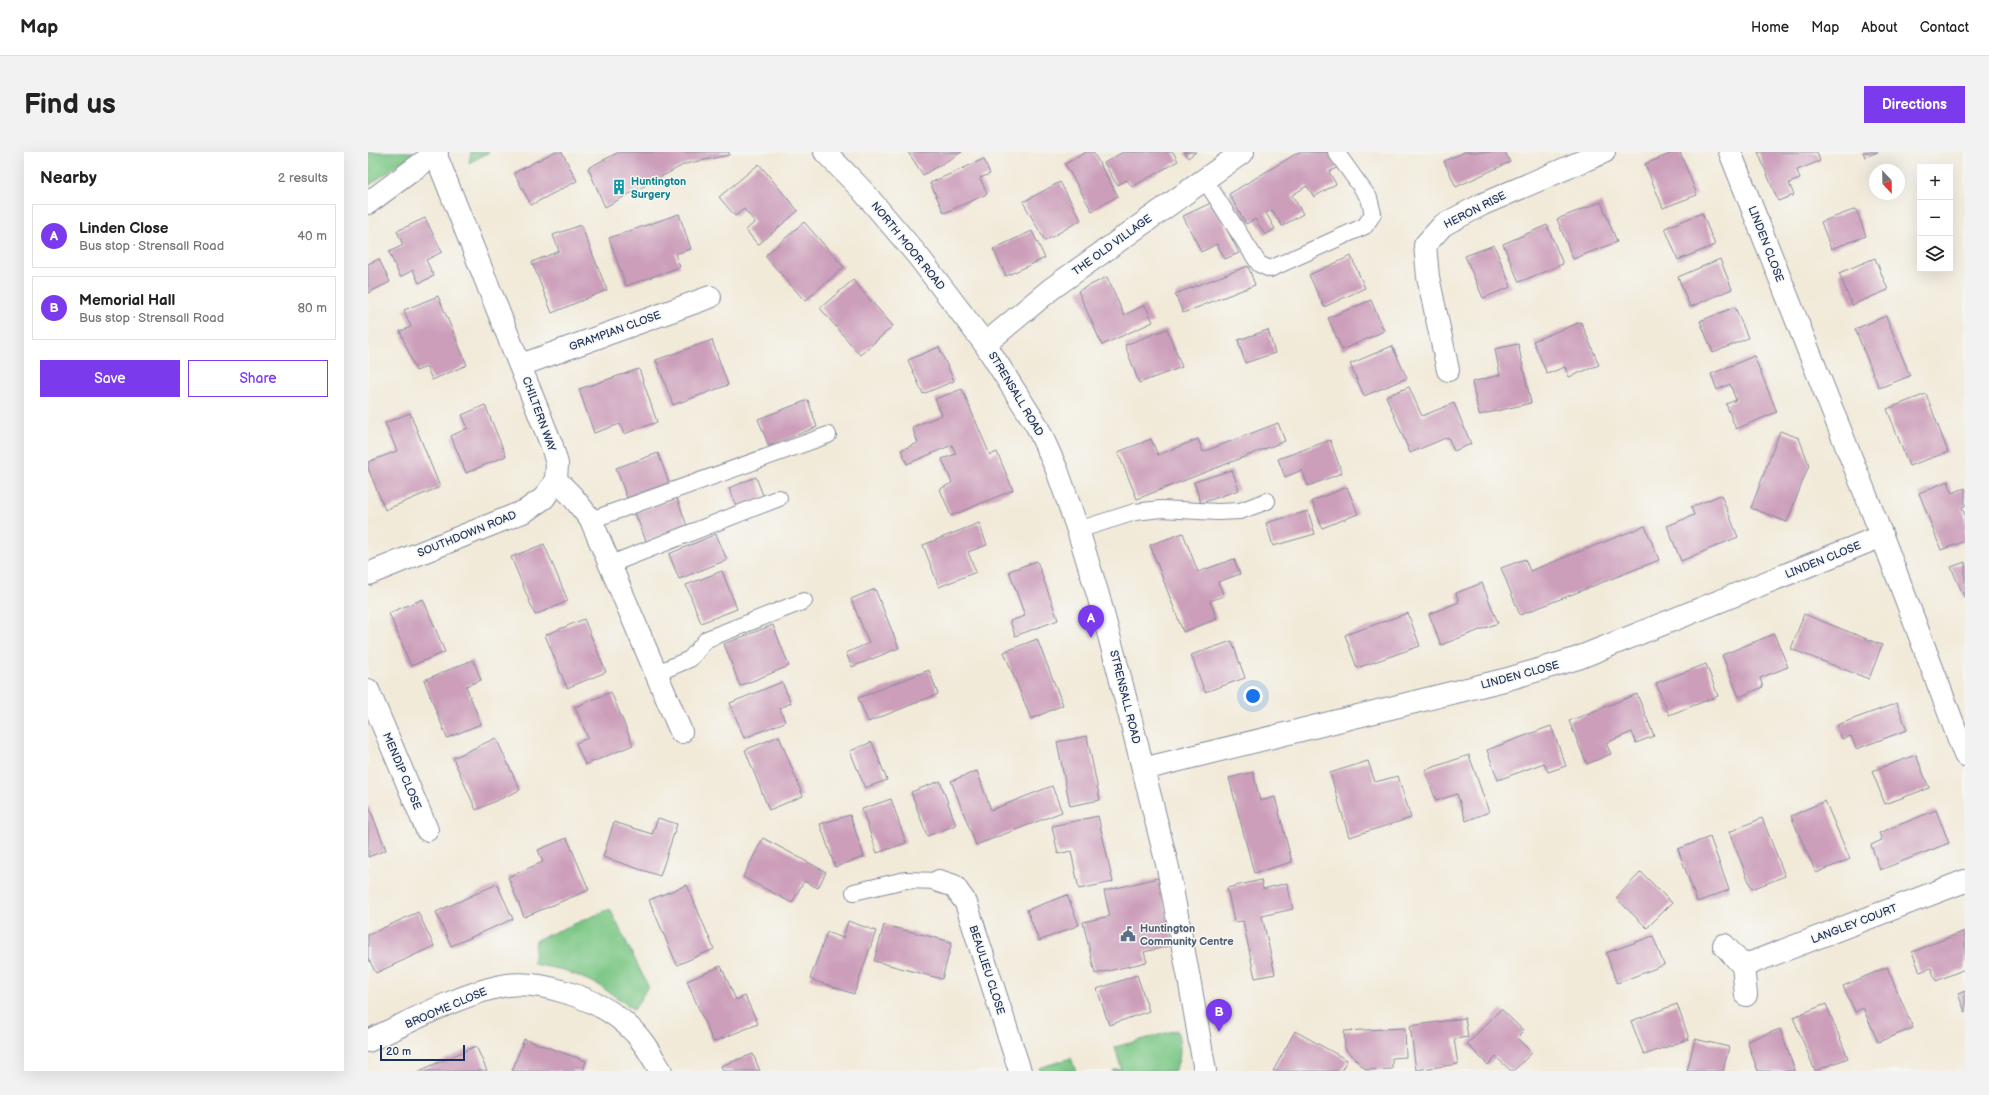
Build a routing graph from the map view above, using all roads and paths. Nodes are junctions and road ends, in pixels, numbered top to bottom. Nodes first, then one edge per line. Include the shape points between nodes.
1 (825, 152) edge
2 (1243, 152) edge
3 (1336, 152) edge
4 (1604, 152) edge
5 (1730, 152) edge
6 (436, 153) edge
7 (1205, 180) junction
8 (368, 203) edge
9 (710, 297) dead end
10 (985, 344) junction
11 (521, 365) junction
12 (1448, 370) dead end
13 (828, 435) dead end
14 (556, 480) junction
15 (779, 498) dead end
16 (1267, 501) dead end
17 (591, 520) junction
18 (1078, 530) junction
19 (1882, 536) junction
20 (611, 564) junction
21 (368, 574) edge
22 (804, 601) dead end
23 (657, 673) junction
24 (368, 690) edge
25 (681, 732) dead end
26 (1965, 755) edge
27 (1143, 769) junction
28 (427, 830) dead end
29 (940, 880) joint
30 (1965, 881) edge
31 (854, 892) dead end
32 (1724, 945) dead end
33 (1743, 966) junction
34 (1746, 995) dead end
35 (368, 1041) edge
36 (662, 1071) edge
37 (1020, 1071) edge
38 (1205, 1071) edge

1 - 10 street, NORTH MOOR ROAD via 861,189 918,256
2 - 7 street, THE OLD VILLAGE
3 - 7 lane via 1369,198 1373,214 1366,226 1270,269 1259,264
4 - 12 street, HERON RISE via 1483,204 1443,225 1425,245 1428,277
5 - 19 street, LINDEN CLOSE
6 - 8 street
6 - 11 street, CHILTERN WAY
7 - 10 street, THE OLD VILLAGE via 1051,289
9 - 11 street, GRAMPIAN CLOSE
10 - 18 street, STRENSALL ROAD via 1037,426 1057,470
11 - 14 street, CHILTERN WAY via 552,446 557,464
13 - 17 lane
14 - 17 street
14 - 21 street, SOUTHDOWN ROAD via 544,498 526,511
15 - 20 lane
16 - 18 lane via 1240,511 1161,509 1135,512
17 - 20 street
18 - 27 street, STRENSALL ROAD via 1119,673
19 - 26 street, LINDEN CLOSE
19 - 27 street, LINDEN CLOSE via 1578,658 1508,678
20 - 23 street
22 - 23 lane via 708,639 690,658
23 - 25 street
24 - 28 street, MENDIP CLOSE
27 - 38 street, STRENSALL ROAD via 1168,868
29 - 31 lane via 905,880
29 - 37 street, BEAULIEU CLOSE via 954,886 966,903
30 - 33 street, LANGLEY COURT
32 - 33 street
33 - 34 street
35 - 36 street, BROOME CLOSE via 463,998 498,986 531,984 584,999 626,1024 641,1039

